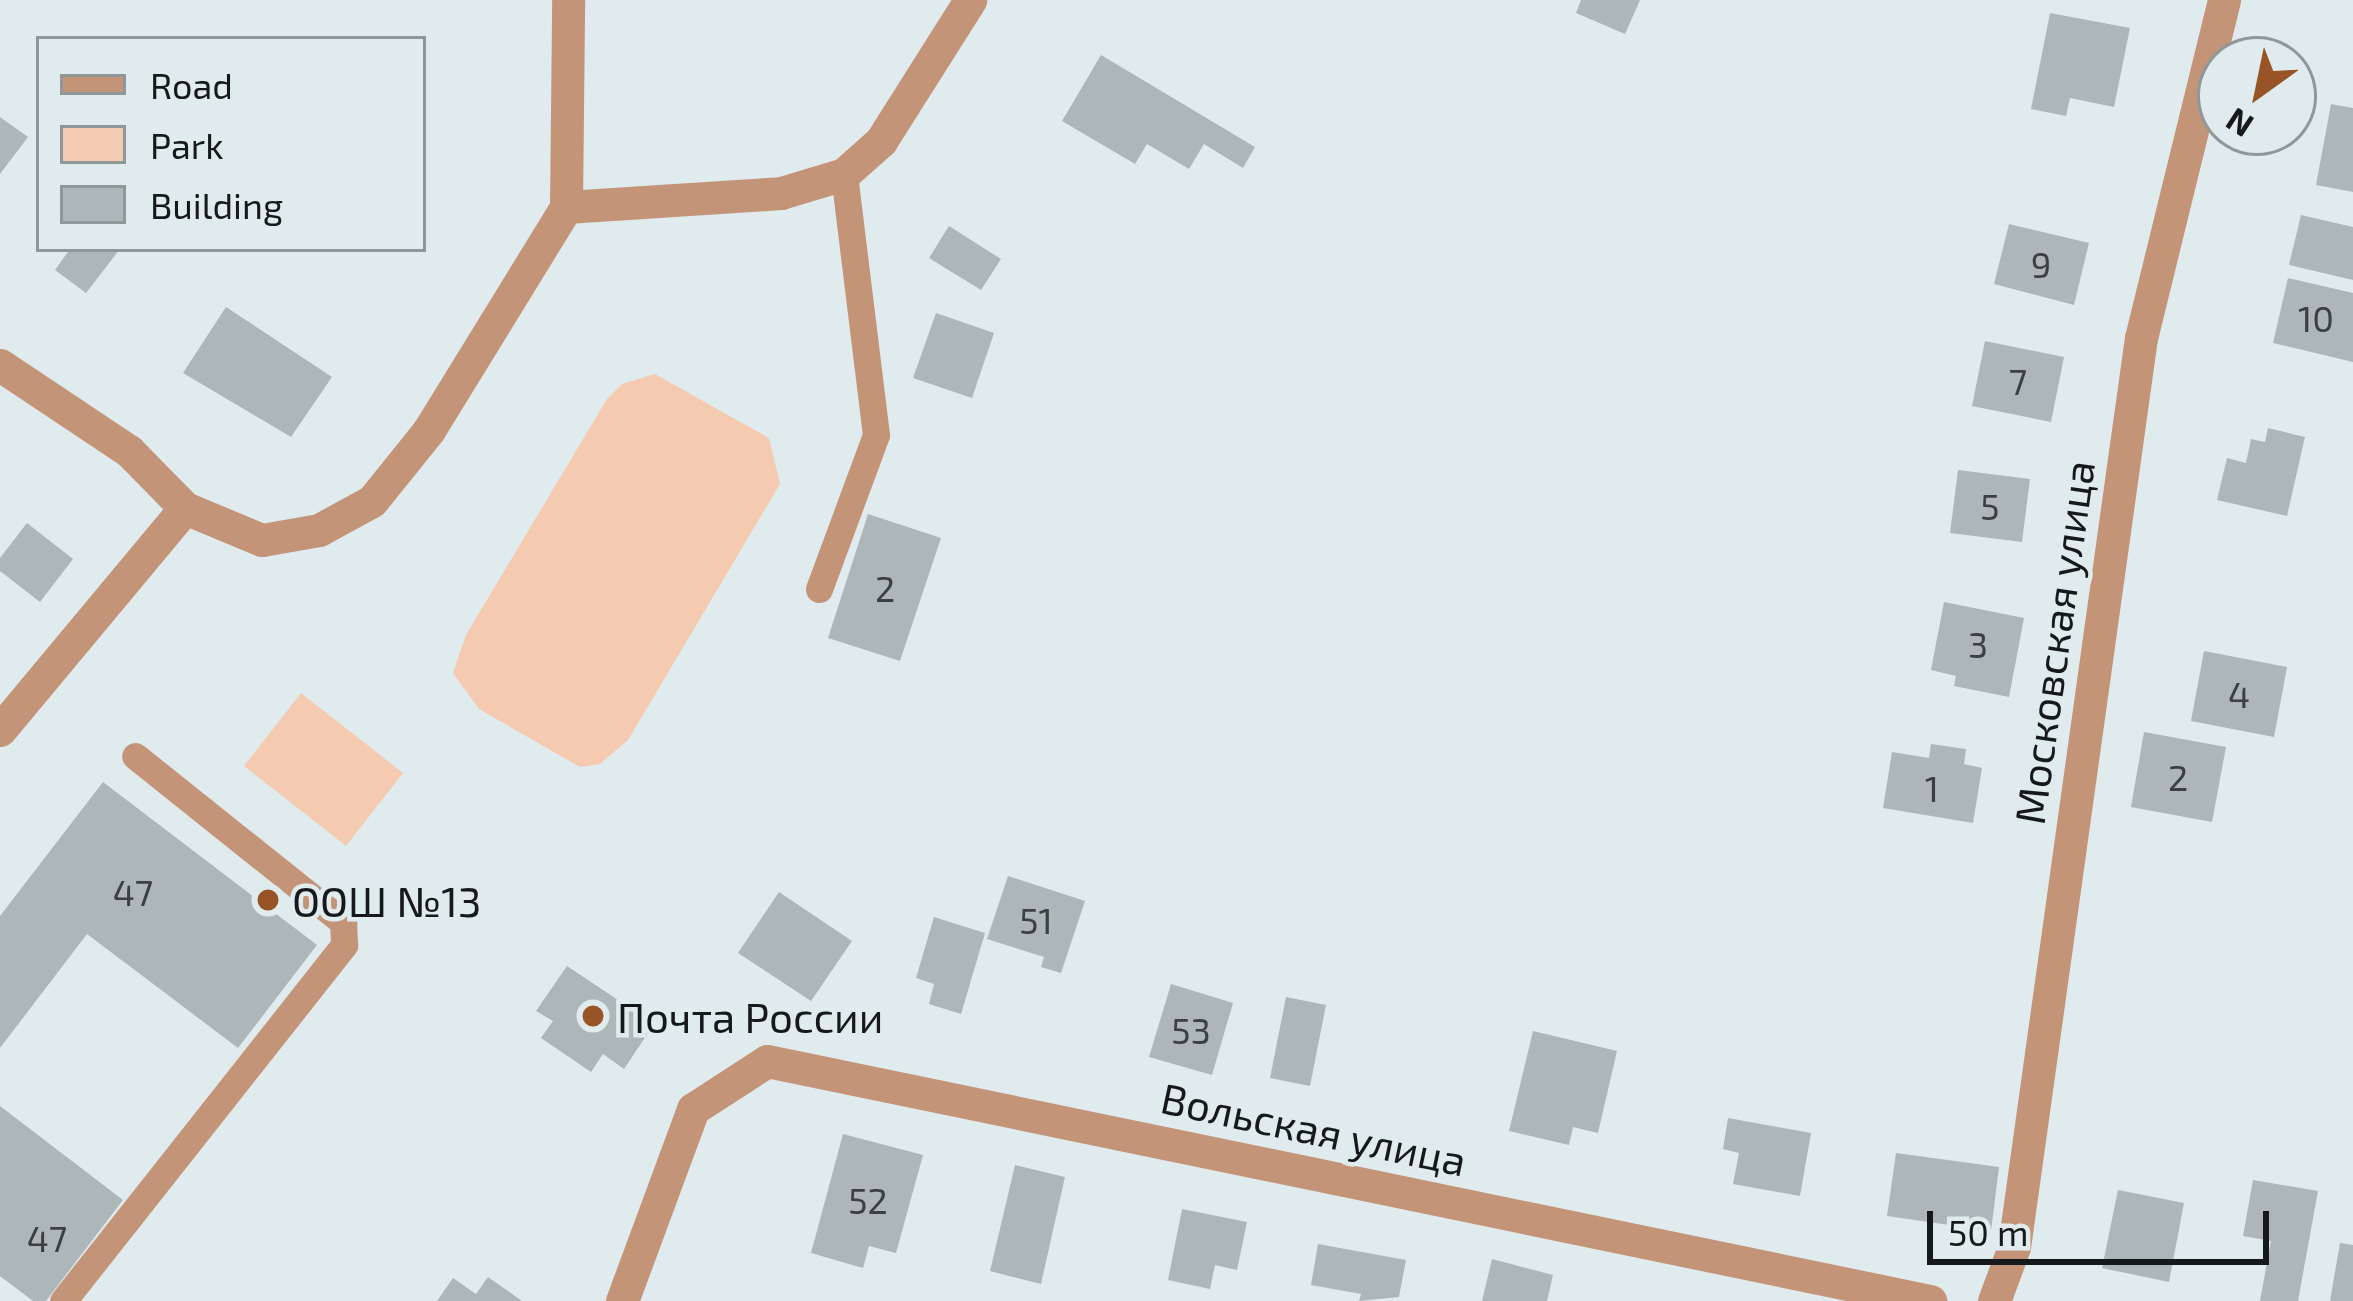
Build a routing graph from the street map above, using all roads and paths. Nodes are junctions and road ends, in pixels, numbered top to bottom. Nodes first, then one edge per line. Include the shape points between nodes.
1 (568, 0) edge
2 (970, 0) edge
3 (2224, 0) edge
4 (844, 174) junction
5 (566, 207) junction
6 (0, 365) edge
7 (185, 508) junction
8 (819, 590) dead end
9 (0, 730) edge
10 (135, 756) dead end
11 (63, 1301) edge
12 (622, 1301) edge
13 (1930, 1301) edge
14 (1994, 1301) edge

1 - 5 street
2 - 4 street via 880,141
3 - 14 street, Московская улица via 2141,338 2014,1247
4 - 5 street via 781,193
4 - 8 lane via 876,435
5 - 7 street via 429,430 372,501 319,530 262,540
6 - 7 street via 129,451
7 - 9 street
10 - 11 lane via 343,922 344,945
12 - 13 street, Вольская улица via 693,1109 767,1060

